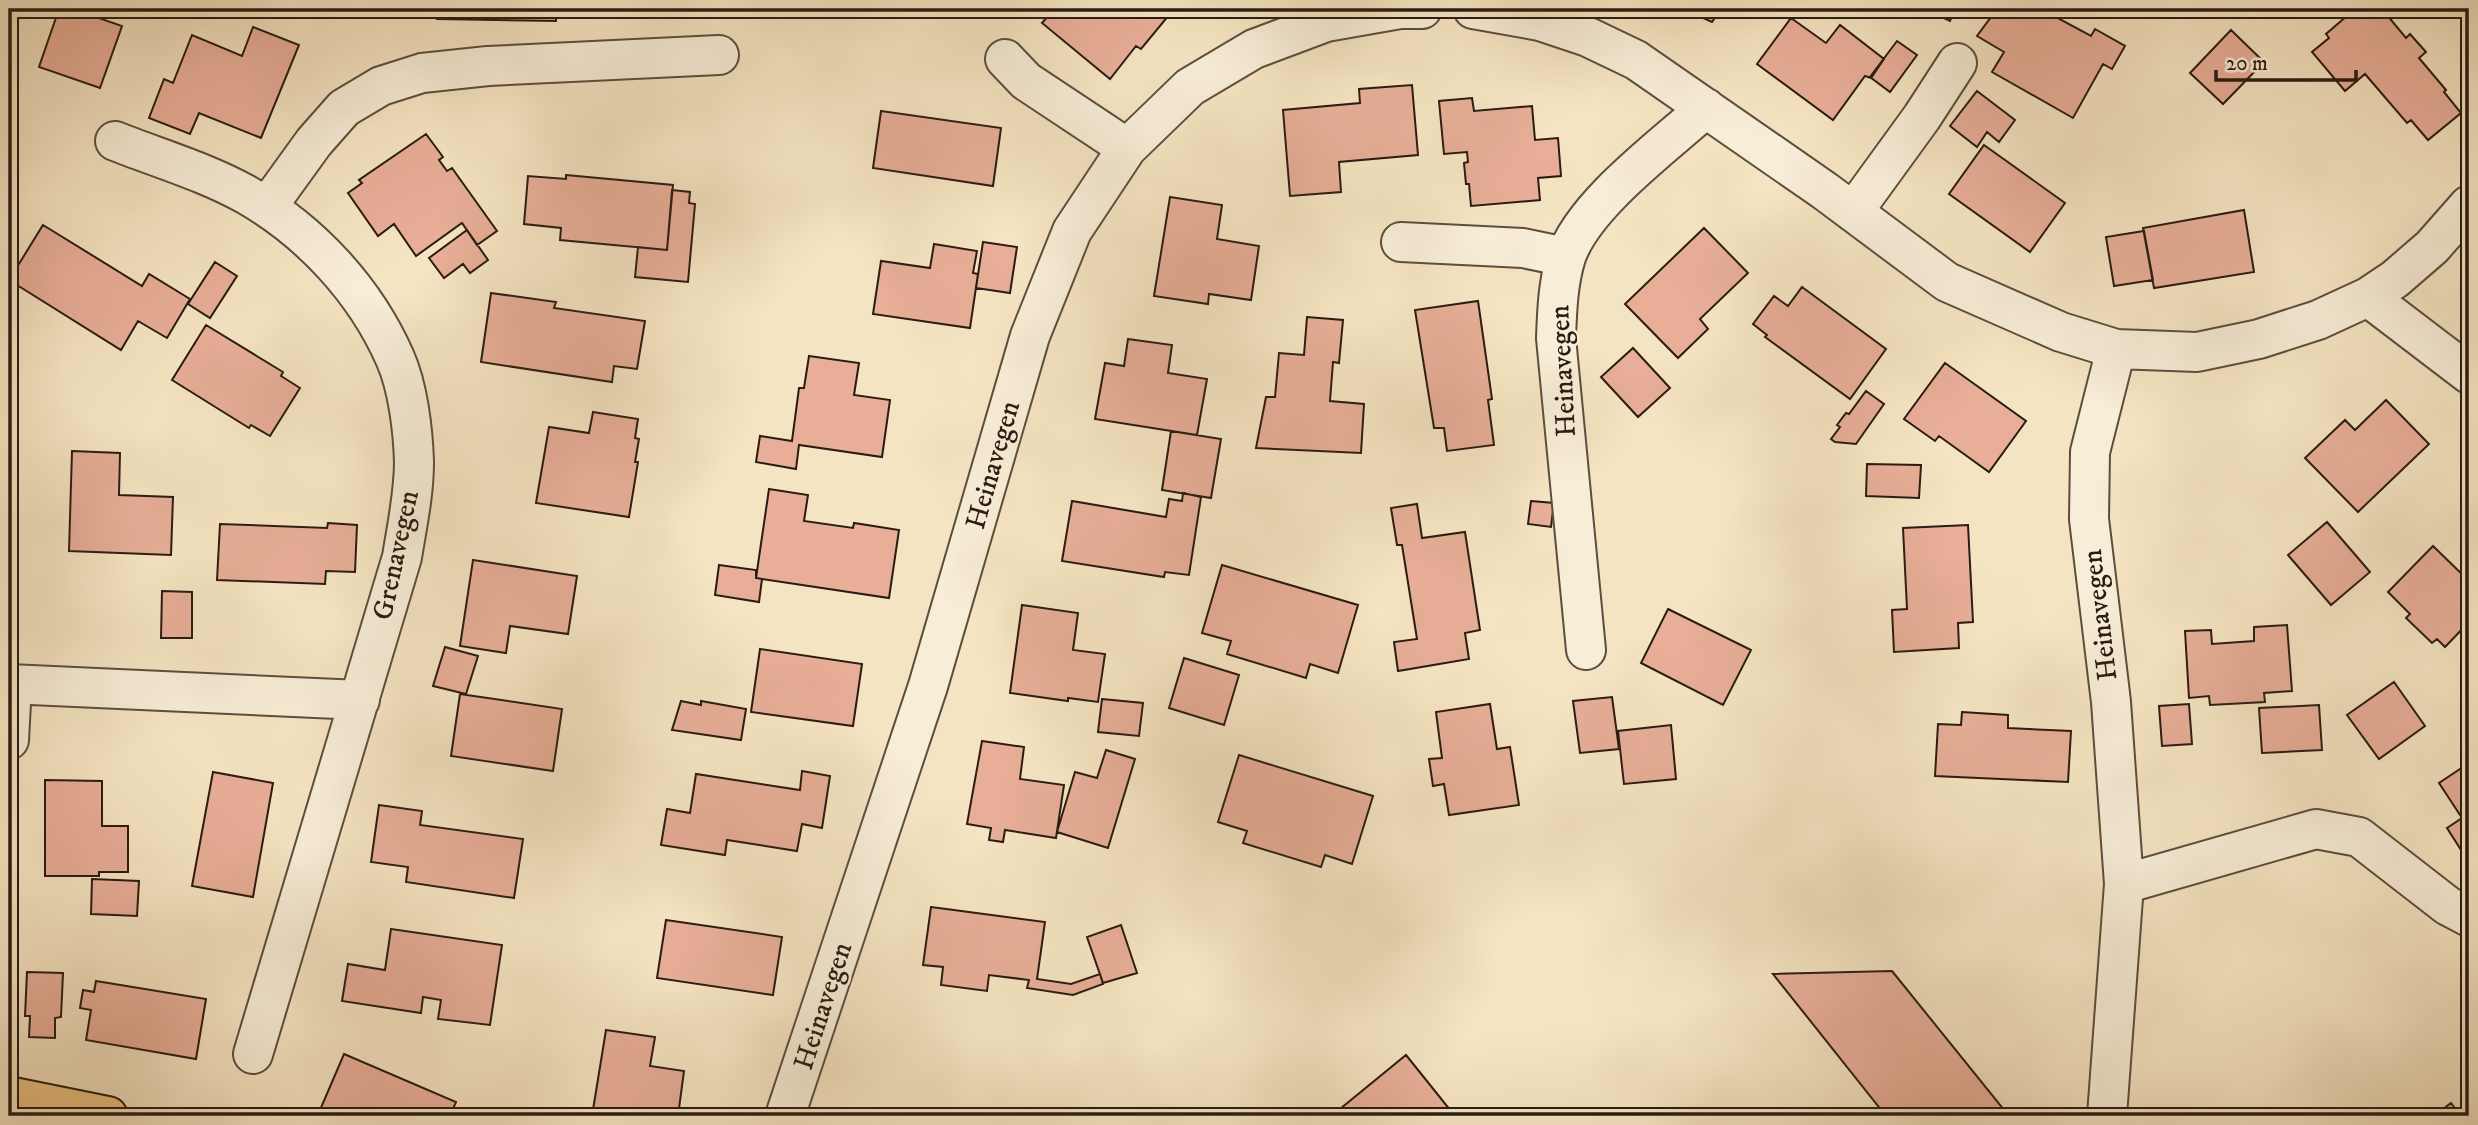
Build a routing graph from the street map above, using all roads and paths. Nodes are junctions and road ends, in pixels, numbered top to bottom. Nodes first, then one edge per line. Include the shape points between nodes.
1 (1422, 9) edge
2 (1473, 9) edge
3 (719, 55) dead end
4 (1006, 59) dead end
5 (1956, 63) dead end
6 (1706, 108) junction
7 (115, 141) dead end
8 (1127, 148) junction
9 (2469, 205) edge
10 (267, 207) junction
11 (1853, 212) junction
12 (1401, 242) dead end
13 (1566, 257) junction
14 (2368, 297) junction
15 (2116, 349) junction
16 (2469, 374) edge
17 (1586, 650) dead end
18 (10, 684) edge
19 (360, 700) junction
20 (9, 740) edge
21 (2124, 884) junction
22 (2469, 917) edge
23 (253, 1054) dead end
24 (9, 1096) edge
25 (108, 1116) edge
26 (786, 1116) edge
27 (2107, 1116) edge

1 - 8 street, Heinavegen via 1326,22 1254,49 1190,87
2 - 6 street via 1540,21 1588,37 1636,60
3 - 10 street via 488,66 422,73 381,86 344,108
4 - 8 street via 1026,81
5 - 11 street
6 - 11 street
6 - 13 street, Heinavegen via 1605,198 1582,226
7 - 10 street, Grenavegen via 207,177
8 - 26 street, Heinavegen via 1072,231 1030,336 928,686
9 - 14 street via 2432,247
10 - 19 street, Grenavegen via 333,263 369,310 396,360 410,414 414,464 402,557
11 - 15 street via 1947,282 2061,332
12 - 13 street via 1523,248
13 - 17 street, Heinavegen via 1556,338
14 - 15 street via 2259,340 2197,352
14 - 16 street
15 - 21 street, Heinavegen via 2090,452 2089,519 2111,702
18 - 19 street
18 - 20 street
19 - 23 street, Grenavegen
21 - 22 street via 2316,829 2359,838
21 - 27 street, Heinavegen
24 - 25 main road

